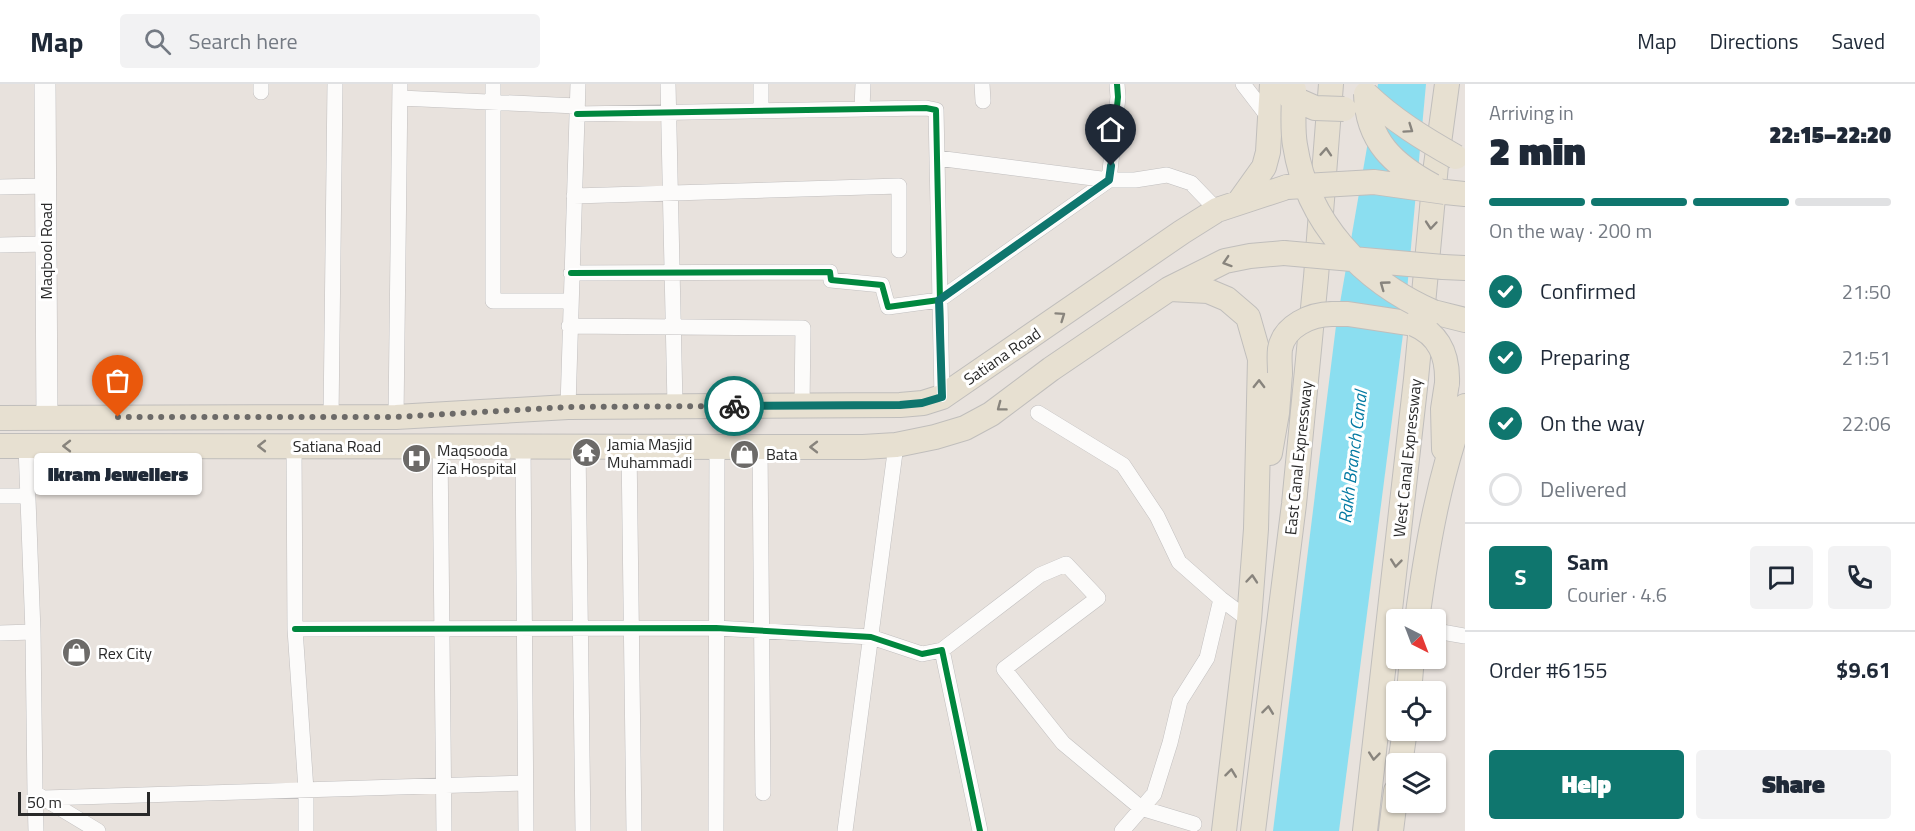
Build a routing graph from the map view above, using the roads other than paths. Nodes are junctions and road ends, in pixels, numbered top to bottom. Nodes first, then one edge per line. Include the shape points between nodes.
1 (45, 84) edge
2 (335, 84) edge
3 (493, 84) edge
4 (578, 84) edge
5 (668, 84) edge
6 (760, 84) edge
7 (863, 84) edge
8 (982, 84) edge
9 (1117, 84) edge
10 (1243, 84) edge
11 (1331, 84) edge
12 (1447, 84) edge
13 (1285, 88) edge
14 (400, 91) edge
15 (1361, 98) edge
16 (982, 101) dead end
17 (493, 103) junction
18 (862, 109) junction
19 (577, 110) junction
20 (761, 111) junction
21 (669, 113) junction
22 (1269, 118) junction
23 (937, 159) junction
24 (1462, 162) edge
25 (1109, 180) junction
26 (46, 186) junction
27 (0, 187) edge
28 (1451, 192) edge
29 (670, 193) junction
30 (574, 196) junction
31 (1228, 206) junction
32 (46, 244) junction
33 (0, 245) edge
34 (899, 250) dead end
35 (1454, 267) edge
36 (571, 273) junction
37 (672, 273) junction
38 (1169, 289) junction
39 (939, 300) junction
40 (570, 301) junction
41 (1465, 320) edge
42 (569, 326) junction
43 (673, 327) junction
44 (1010, 351) junction
45 (1033, 383) junction
46 (942, 397) junction
47 (675, 405) junction
48 (1465, 406) edge
49 (568, 407) junction
50 (802, 407) junction
51 (1038, 413) dead end
52 (396, 417) junction
53 (0, 418) edge
54 (47, 418) junction
55 (331, 418) junction
56 (1465, 421) edge
57 (896, 445) junction
58 (0, 446) edge
59 (26, 446) junction
60 (294, 446) junction
61 (440, 446) junction
62 (578, 446) junction
63 (629, 446) junction
64 (523, 447) junction
65 (717, 447) junction
66 (760, 447) junction
67 (1445, 466) junction
68 (0, 495) edge
69 (28, 495) junction
70 (1434, 509) junction
71 (1256, 529) junction
72 (1221, 598) junction
73 (1419, 609) edge
74 (1249, 620) junction
75 (580, 628) junction
76 (631, 628) junction
77 (717, 628) junction
78 (295, 629) junction
79 (442, 629) junction
80 (524, 629) junction
81 (763, 631) junction
82 (33, 632) junction
83 (0, 633) edge
84 (1446, 633) edge
85 (1465, 636) edge
86 (871, 637) junction
87 (942, 650) junction
88 (525, 783) junction
89 (443, 785) junction
90 (306, 790) junction
91 (763, 793) dead end
92 (39, 796) junction
93 (1141, 808) junction
94 (1393, 813) edge
95 (1194, 825) dead end
96 (36, 831) edge
97 (98, 831) edge
98 (306, 831) edge
99 (444, 831) edge
100 (526, 831) edge
101 (583, 831) edge
102 (634, 831) edge
103 (716, 831) edge
104 (845, 831) edge
105 (980, 831) edge
106 (1122, 831) edge
107 (1224, 831) edge
108 (1253, 831) edge
109 (1365, 831) edge
110 (1391, 831) edge

1 - 26 street, Maqbool Road
2 - 55 street
3 - 17 street
4 - 19 street
5 - 21 street
6 - 20 street
7 - 18 street
8 - 16 street
9 - 25 street
10 - 22 street
108 -> 11 main road, East Canal Expressway via 1294,504
12 -> 109 main road, West Canal Expressway
13 - 15 main road, bridge via 1315,108
13 - 22 main road
41 -> 13 main road, bridge via 1412,303 1368,273 1342,248 1303,181
14 - 17 street
14 - 52 street
15 -> 24 main road, bridge
15 - 28 main road, bridge via 1373,131 1394,160 1414,176
17 - 19 street
17 - 40 street via 493,301
18 - 20 street
18 - 23 street via 936,110
19 - 21 street
19 - 30 street
20 - 21 street
21 - 29 street
22 - 31 main road via 1268,152 1263,167
23 - 25 street
23 - 39 street
25 - 31 street via 1167,175 1191,183
25 - 39 street
26 - 27 street
26 - 32 street, Maqbool Road
28 - 31 main road, Satiana Road, bridge via 1374,182 1287,187
29 - 30 street
29 - 34 street via 899,186
29 - 37 street
30 - 36 street
44 -> 31 main road, Satiana Road via 1182,232
32 - 33 street
32 - 54 street, Maqbool Road
35 -> 38 main road, Satiana Road, bridge via 1284,253 1225,261
36 - 37 street
36 - 40 street
37 - 39 street via 830,272 831,280 882,285 888,307
37 - 43 street
38 - 45 main road, Satiana Road
71 -> 38 main road via 1260,359 1248,317 1227,299 1208,291
39 - 46 street
40 - 42 street
42 - 43 street
42 - 49 street
43 - 47 street
43 - 50 street via 803,328
44 - 45 main road
44 - 46 main road, Satiana Road
45 -> 57 main road, Satiana Road via 965,428
46 - 50 main road, Satiana Road via 900,405
47 - 49 main road, Satiana Road
47 - 50 main road, Satiana Road
48 - 67 main road
49 - 52 main road, Satiana Road
51 - 72 street via 1123,465 1157,516 1179,562
52 - 55 main road, Satiana Road
53 - 54 main road, Satiana Road
54 - 55 main road, Satiana Road
56 - 70 street
57 -> 66 main road, Satiana Road
57 - 86 street
58 - 59 main road, Satiana Road
60 -> 59 main road, Satiana Road
59 - 69 street
60 - 61 main road, Satiana Road
60 - 78 street
61 - 64 main road, Satiana Road
61 - 79 street
62 - 63 main road, Satiana Road
62 - 64 main road, Satiana Road
62 - 75 street
63 - 65 main road, Satiana Road
63 - 76 street
64 - 80 street
65 - 66 main road, Satiana Road
65 - 77 street
66 - 81 street
67 - 70 main road
67 - 71 main road, bridge via 1443,409 1448,364 1430,333 1414,324 1322,314 1298,324 1280,347 1277,413
68 - 69 street
69 - 82 street
70 - 73 main road
74 -> 71 main road
72 - 74 street
72 - 93 street via 1208,658 1180,701 1154,794
107 -> 74 main road
75 - 76 street
75 - 80 street
75 - 101 street
76 - 77 street
76 - 102 street
77 - 81 street
77 - 103 street
78 - 79 street
78 - 90 street
79 - 80 street
79 - 89 street
80 - 88 street
81 - 86 street
81 - 91 street
82 - 83 street
82 - 92 street
84 - 85 street
86 - 87 street via 922,654
86 - 104 street
87 - 93 street via 1040,575 1066,564 1098,598 1004,669 1063,743
87 - 105 street
88 - 89 street
88 - 100 street
89 - 90 street
89 - 99 street
90 - 92 street
90 - 98 street
92 - 96 street
92 - 97 street
93 - 95 street
93 - 106 street
94 - 110 main road

